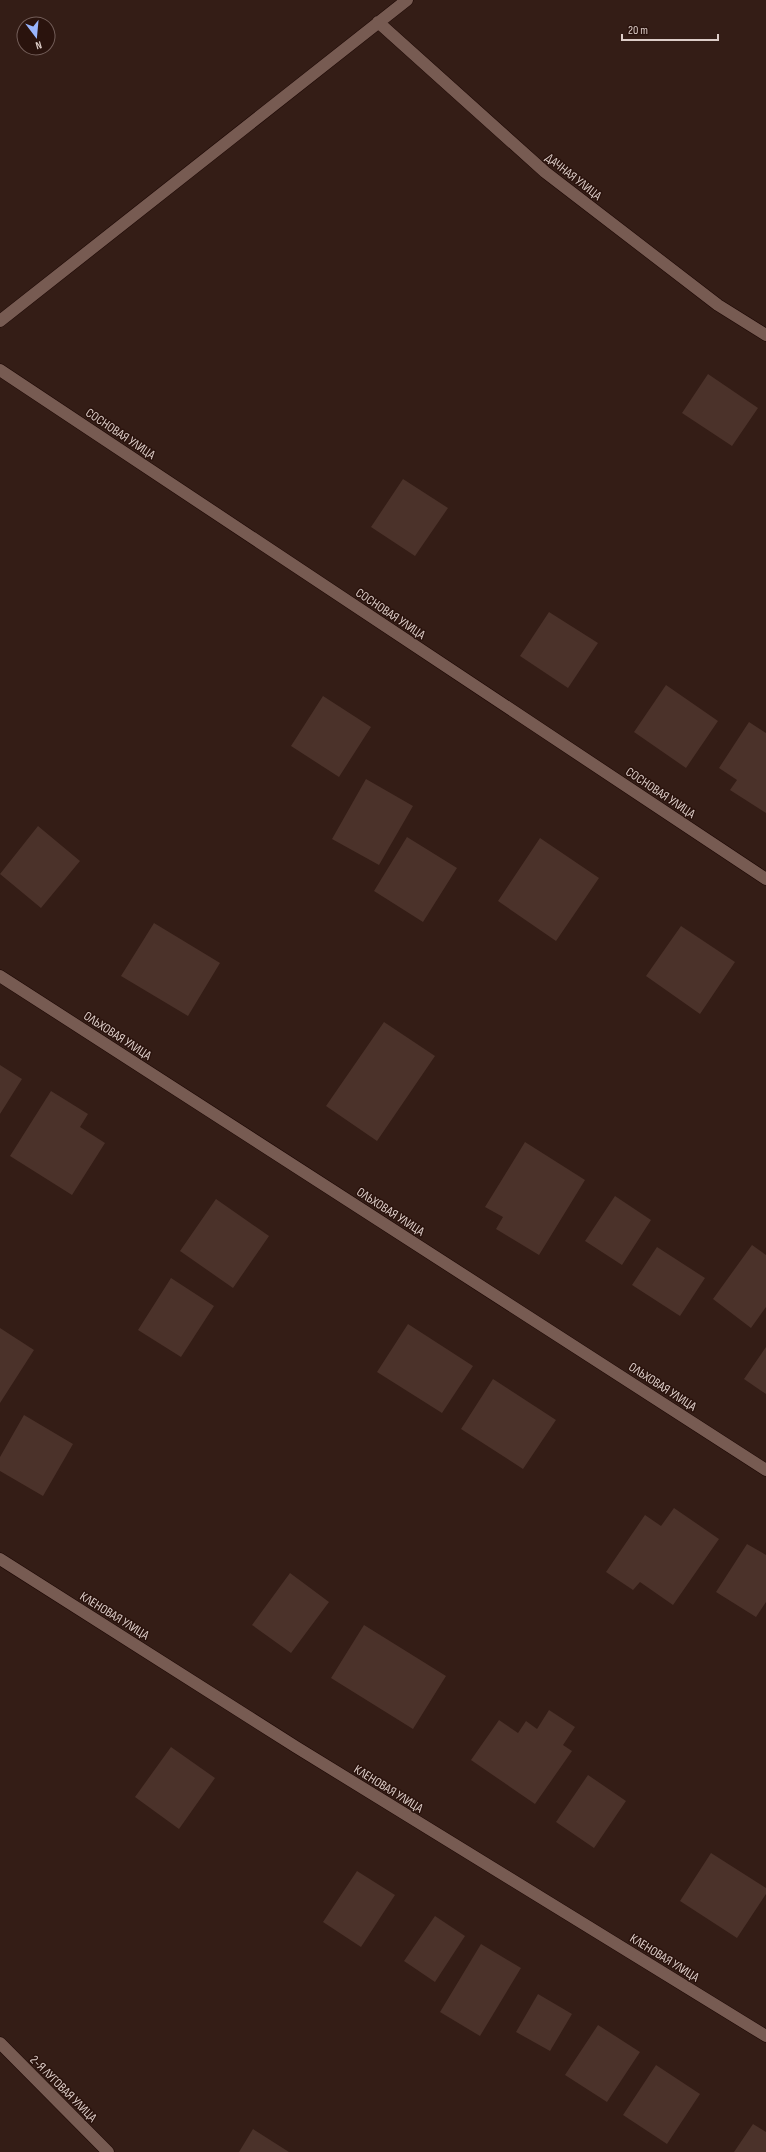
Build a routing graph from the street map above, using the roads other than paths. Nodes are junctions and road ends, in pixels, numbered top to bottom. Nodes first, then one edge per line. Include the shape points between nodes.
1 (407, 0) edge
2 (378, 22) junction
3 (0, 321) edge
4 (766, 335) edge
5 (0, 370) edge
6 (766, 879) edge
7 (0, 976) edge
8 (766, 1470) edge
9 (0, 1559) edge
10 (766, 2036) edge
11 (0, 2043) edge
12 (108, 2152) edge

1 - 2 street
2 - 3 street
2 - 4 street, ДАЧНАЯ УЛИЦА via 545,172 718,305
5 - 6 street, СОСНОВАЯ УЛИЦА
7 - 8 street, ОЛЬХОВАЯ УЛИЦА
9 - 10 street, КЛЕНОВАЯ УЛИЦА via 296,1747
11 - 12 street, 2-Я ЛУГОВАЯ УЛИЦА

